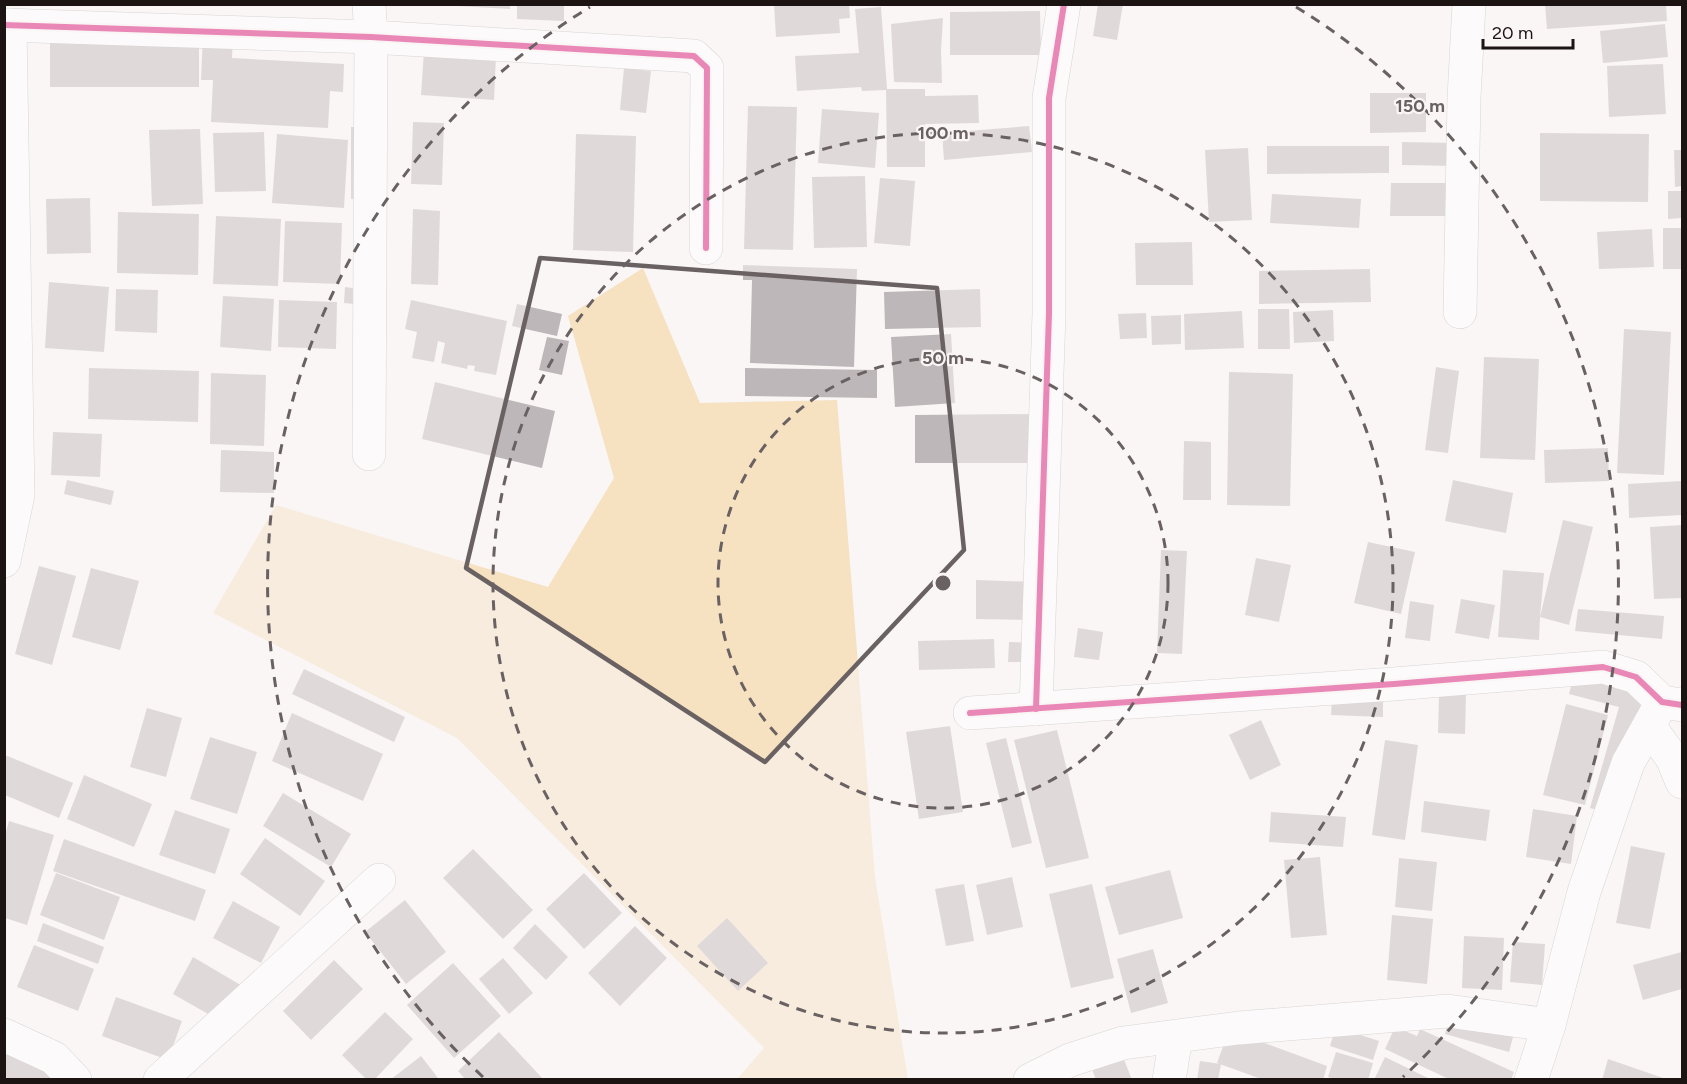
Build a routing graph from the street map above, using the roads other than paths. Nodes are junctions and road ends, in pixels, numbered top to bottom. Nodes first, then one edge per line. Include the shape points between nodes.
1 (369, 4) edge
2 (1064, 4) edge
3 (1469, 4) edge
4 (8, 25) edge
5 (371, 37) junction
6 (706, 248) dead end
7 (1460, 312) dead end
8 (369, 454) dead end
9 (4, 561) edge
10 (1036, 709) junction
11 (1665, 711) edge
12 (970, 713) dead end
13 (1683, 782) edge
14 (379, 880) dead end
15 (1549, 1025) junction
16 (4, 1035) edge
17 (1176, 1036) junction
18 (75, 1080) edge
19 (160, 1080) edge
20 (1030, 1080) edge
21 (1169, 1080) edge
22 (1531, 1080) edge

1 - 5 street
2 - 10 street via 1049,98 1049,313
3 - 7 street
4 - 5 street
4 - 9 street via 18,495
5 - 6 street via 694,56 707,68
5 - 8 street
10 - 11 street via 1602,667 1636,677
10 - 12 street
11 - 13 street via 1672,758
11 - 15 street via 1628,763 1588,881
14 - 19 street
15 - 17 street via 1448,1011
15 - 22 street
16 - 18 street via 54,1058
17 - 20 street via 1123,1043 1070,1060
17 - 21 street

